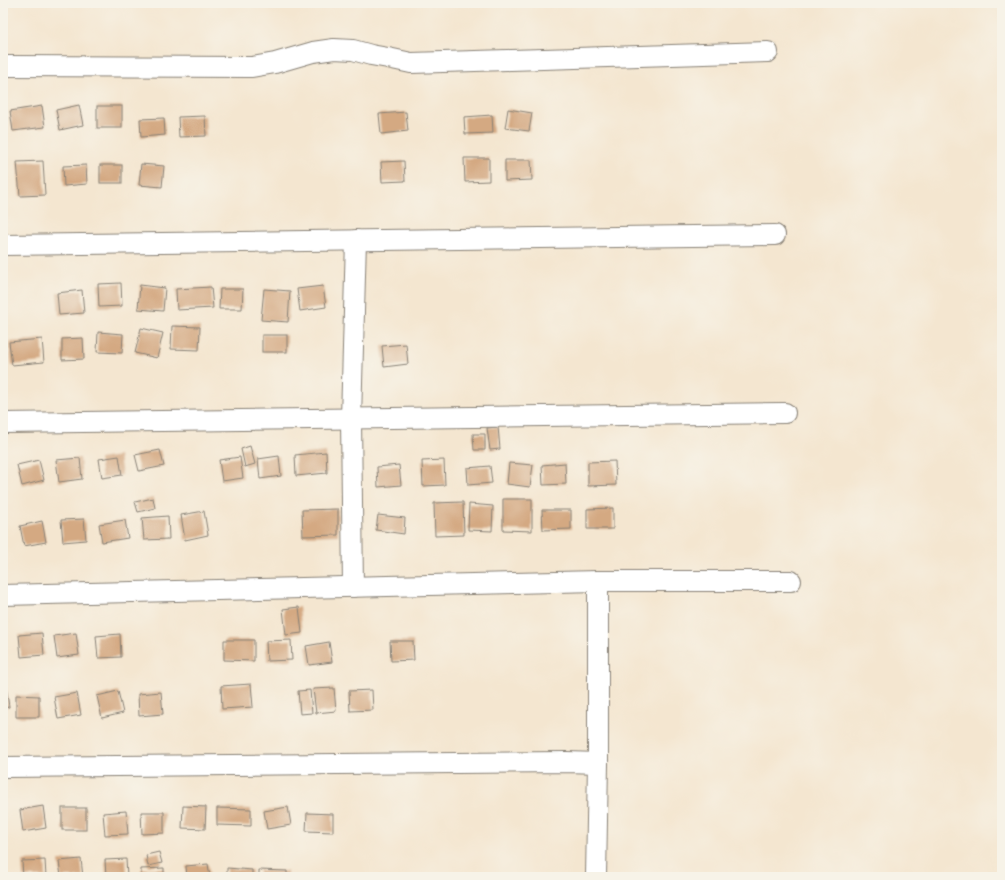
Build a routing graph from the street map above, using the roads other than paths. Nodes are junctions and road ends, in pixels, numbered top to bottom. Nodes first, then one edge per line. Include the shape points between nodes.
1 (768, 52) dead end
2 (3, 66) edge
3 (775, 235) dead end
4 (356, 240) junction
5 (3, 245) edge
6 (785, 414) dead end
7 (351, 419) junction
8 (3, 423) edge
9 (598, 581) junction
10 (791, 581) dead end
11 (353, 586) junction
12 (3, 595) edge
13 (598, 762) junction
14 (3, 767) edge
15 (596, 877) edge

1 - 2 street via 411,63 353,50 334,49 252,68
3 - 4 street
4 - 5 street
4 - 7 street
6 - 7 street
7 - 8 street
7 - 11 street
9 - 10 street
9 - 11 street
9 - 13 street
11 - 12 street
13 - 14 street
13 - 15 street

